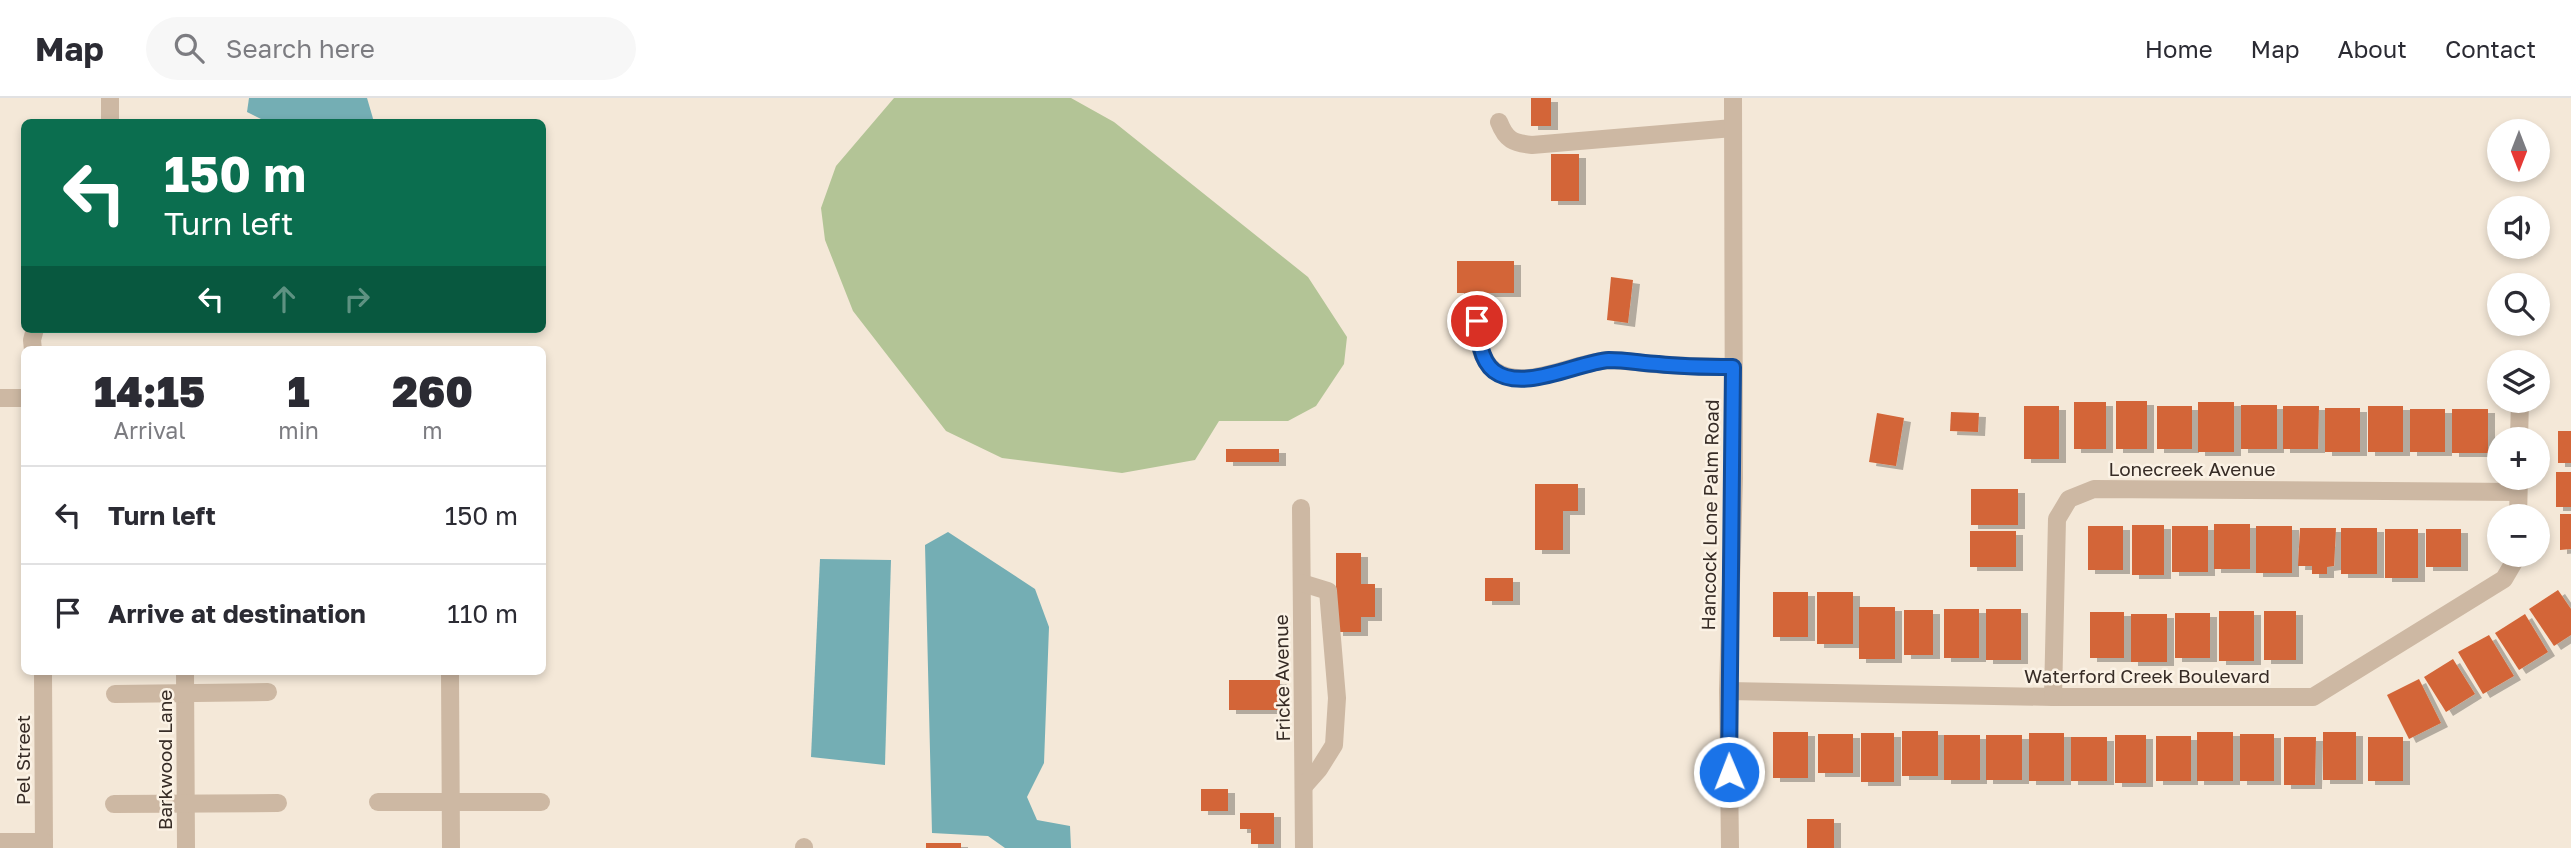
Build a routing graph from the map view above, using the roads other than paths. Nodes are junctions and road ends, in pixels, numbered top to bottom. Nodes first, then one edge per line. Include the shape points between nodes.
1 (110, 98) edge
2 (1733, 98) edge
3 (110, 119) edge
4 (1499, 122) dead end
5 (1733, 128) junction
6 (1476, 305) dead end
7 (1733, 367) junction
8 (0, 398) edge
9 (21, 398) edge
10 (2487, 485) edge
11 (1301, 508) dead end
12 (2511, 567) edge
13 (1302, 583) junction
14 (43, 675) edge
15 (185, 675) edge
16 (450, 675) edge
17 (1728, 691) junction
18 (268, 692) dead end
19 (186, 693) junction
20 (116, 694) dead end
21 (2053, 697) junction
22 (1304, 786) junction
23 (378, 802) dead end
24 (451, 802) junction
25 (541, 802) dead end
26 (278, 803) dead end
27 (114, 804) dead end
28 (186, 804) junction
29 (0, 842) edge
30 (44, 845) edge
31 (187, 848) edge
32 (451, 848) edge
33 (1304, 848) edge
34 (1730, 848) edge

1 - 3 street
2 - 5 street, Hancock Lone Palm Road
4 - 5 street via 1505,137 1516,144 1532,145
5 - 7 street, Hancock Lone Palm Road
6 - 7 street via 1483,355 1494,370 1516,378 1608,360
7 - 17 street, Hancock Lone Palm Road
8 - 9 street
10 - 21 street, Lonecreek Avenue via 2094,489 2069,499 2057,519
11 - 13 street, Fricke Avenue
12 - 21 street, Waterford Creek Boulevard via 2504,579 2313,697
13 - 22 street, Fricke Avenue
13 - 22 street via 1328,591 1336,698 1334,745
14 - 30 street, Pel Street
15 - 19 street, Barkwood Lane
16 - 24 street
17 - 21 street, Waterford Creek Boulevard
17 - 34 street, Hancock Lone Palm Road
18 - 19 street
19 - 20 street
19 - 28 street, Barkwood Lane
22 - 33 street, Fricke Avenue
23 - 24 street
24 - 25 street
24 - 32 street
26 - 28 street
27 - 28 street
28 - 31 street, Barkwood Lane
29 - 30 street

